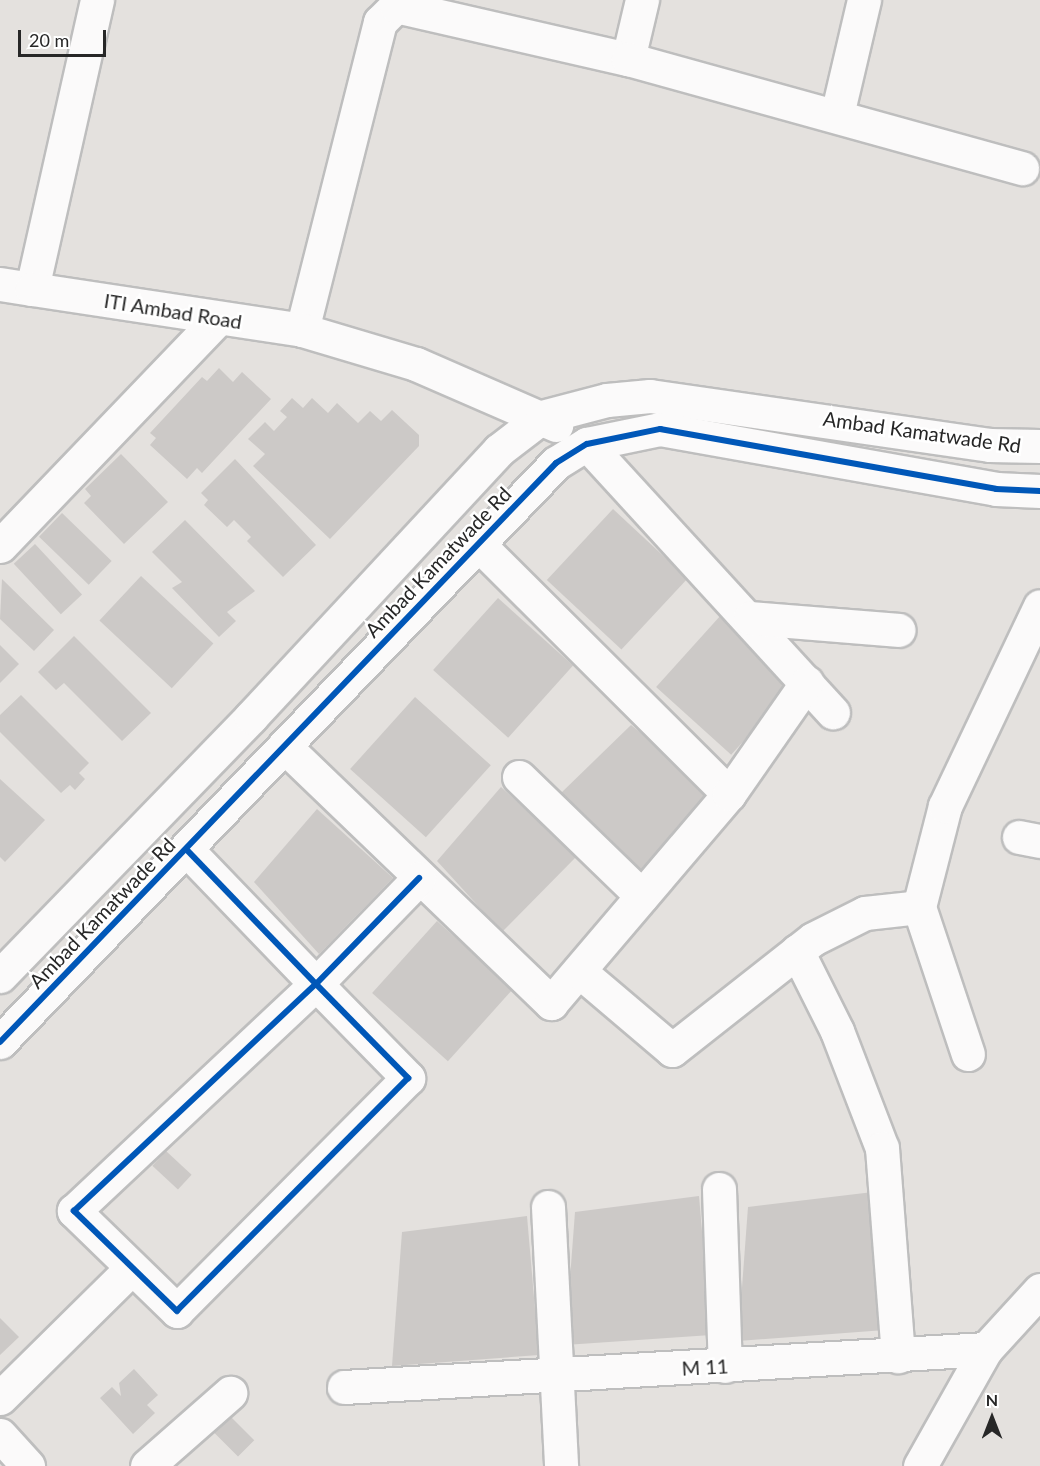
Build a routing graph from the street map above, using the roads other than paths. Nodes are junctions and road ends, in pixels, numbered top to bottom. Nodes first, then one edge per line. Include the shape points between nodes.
1 (642, 0) edge
2 (864, 0) edge
3 (94, 1) edge
4 (477, 10) edge
5 (628, 59) junction
6 (837, 115) junction
7 (1022, 168) dead end
8 (0, 284) edge
9 (32, 289) junction
10 (219, 318) junction
11 (302, 330) junction
12 (681, 399) junction
13 (542, 417) junction
14 (677, 432) junction
15 (587, 444) junction
16 (1040, 446) edge
17 (1040, 491) edge
18 (1, 544) edge
19 (478, 544) junction
20 (1040, 606) edge
21 (750, 618) junction
22 (899, 630) dead end
23 (807, 682) junction
24 (833, 712) dead end
25 (284, 746) junction
26 (519, 777) dead end
27 (729, 794) junction
28 (186, 849) junction
29 (418, 878) junction
30 (642, 897) junction
31 (919, 907) junction
32 (797, 951) junction
33 (579, 971) junction
34 (0, 976) edge
35 (316, 984) junction
36 (0, 1042) edge
37 (968, 1054) dead end
38 (719, 1189) dead end
39 (548, 1207) dead end
40 (132, 1268) junction
41 (1040, 1290) edge
42 (986, 1349) junction
43 (898, 1356) junction
44 (725, 1366) junction
45 (556, 1376) junction
46 (344, 1387) dead end
47 (230, 1393) dead end
48 (0, 1398) edge
49 (0, 1435) edge
50 (28, 1466) edge
51 (147, 1466) edge
52 (561, 1466) edge
53 (920, 1466) edge

1 - 5 street
2 - 6 street
3 - 9 street
4 - 5 street
4 - 11 street via 396,6 380,22
5 - 6 street
6 - 7 street
8 - 9 street, ITI Ambad Road
9 - 10 street, ITI Ambad Road
10 - 11 street, ITI Ambad Road
10 - 18 street
11 - 13 street, ITI Ambad Road via 416,364
12 - 13 street, Ambad Kamatwade Rd via 650,396 607,400
12 - 14 street
12 - 16 street, Ambad Kamatwade Rd via 989,445
13 - 15 street, ITI Ambad Road
13 - 34 street, Ambad Kamatwade Rd via 500,450 251,717
14 - 15 street, Ambad Kamatwade Rd via 660,429
14 - 17 street, Ambad Kamatwade Rd via 996,489
15 - 19 street, Ambad Kamatwade Rd via 556,463
15 - 21 street, ITI Ambad Road
19 - 25 street, Ambad Kamatwade Rd
19 - 27 street
20 - 31 street via 945,806
21 - 22 street
21 - 23 street, ITI Ambad Road
23 - 24 street, ITI Ambad Road
23 - 27 street
25 - 28 street, Ambad Kamatwade Rd
25 - 29 street
26 - 30 street
27 - 30 street
28 - 35 street
28 - 36 street, Ambad Kamatwade Rd
29 - 33 street via 551,1004
29 - 35 street
30 - 33 street
31 - 32 street via 866,913
31 - 37 street
32 - 33 street via 672,1050
32 - 43 street via 837,1031 882,1148
35 - 40 street via 74,1211
35 - 40 street via 408,1078 177,1311
38 - 44 street
39 - 45 street
40 - 48 street
41 - 42 street
42 - 43 street, M 11
42 - 53 street
43 - 44 street, M 11
44 - 45 street, M 11
45 - 46 street, M 11
45 - 52 street
47 - 51 street
49 - 50 street

